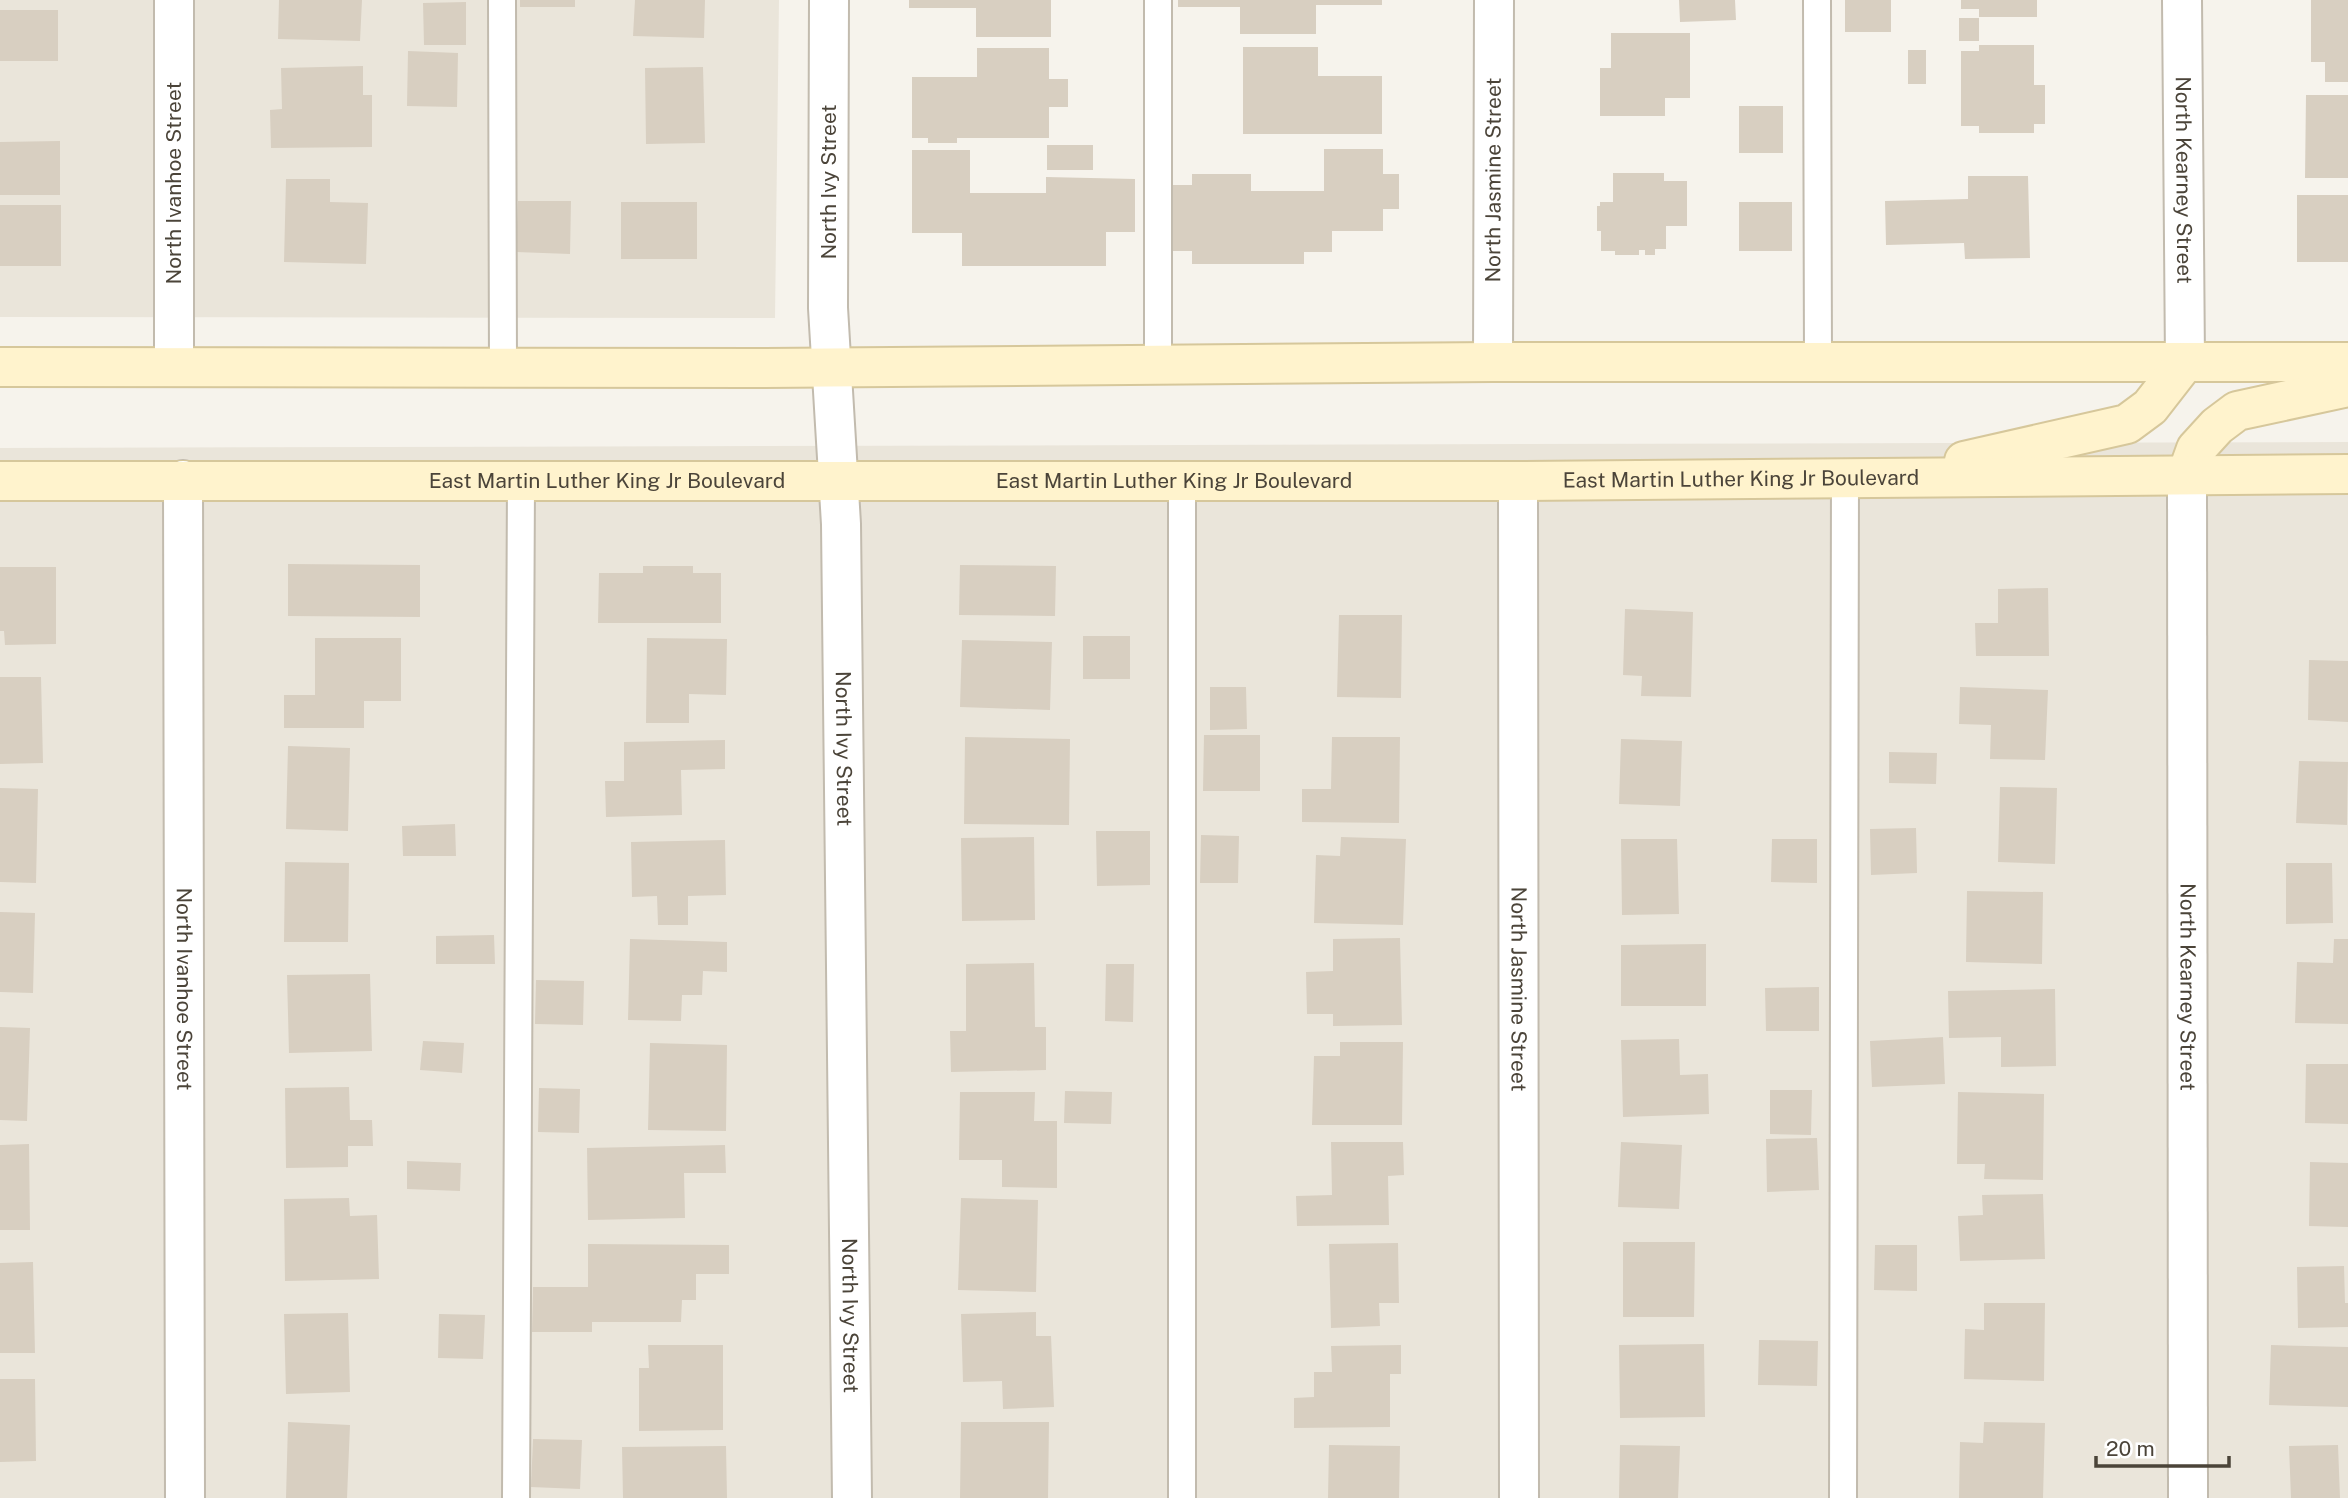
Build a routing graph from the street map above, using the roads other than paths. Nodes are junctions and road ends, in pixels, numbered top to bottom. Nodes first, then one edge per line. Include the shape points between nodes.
1 (174, 0) edge
2 (502, 0) edge
3 (829, 0) edge
4 (1158, 0) edge
5 (1494, 0) edge
6 (1817, 0) edge
7 (2182, 0) edge
8 (1493, 362) junction
9 (1818, 362) junction
10 (2185, 362) junction
11 (2348, 362) edge
12 (1157, 365) junction
13 (0, 367) edge
14 (174, 367) junction
15 (832, 367) junction
16 (503, 368) junction
17 (2348, 387) edge
18 (2187, 474) junction
19 (2348, 474) edge
20 (1895, 477) junction
21 (1845, 478) junction
22 (183, 480) junction
23 (0, 481) edge
24 (522, 481) junction
25 (1182, 481) junction
26 (1518, 481) junction
27 (839, 482) junction
28 (185, 1498) edge
29 (516, 1498) edge
30 (852, 1498) edge
31 (1182, 1498) edge
32 (1519, 1498) edge
33 (1843, 1498) edge
34 (2188, 1498) edge

1 - 14 street, North Ivanhoe Street
2 - 16 lane
3 - 15 street, North Ivy Street via 828,308
4 - 12 lane
5 - 8 street, North Jasmine Street
6 - 9 lane
7 - 10 street, North Kearney Street
8 - 9 main road
8 - 12 main road
9 - 10 main road
10 - 11 main road
10 - 20 main road via 2150,407 2127,424
12 - 15 main road
13 - 14 main road
14 - 16 main road
15 - 16 main road
15 - 27 street, North Ivy Street
17 - 18 main road via 2237,411 2196,449
18 - 19 main road, East Martin Luther King Jr Boulevard
18 - 20 main road, East Martin Luther King Jr Boulevard
18 - 34 street, North Kearney Street
20 - 21 main road, East Martin Luther King Jr Boulevard
21 - 26 main road, East Martin Luther King Jr Boulevard
21 - 33 lane
22 - 23 main road, East Martin Luther King Jr Boulevard
22 - 24 main road, East Martin Luther King Jr Boulevard
22 - 28 street, North Ivanhoe Street
24 - 27 main road, East Martin Luther King Jr Boulevard
24 - 29 lane
25 - 26 main road, East Martin Luther King Jr Boulevard
25 - 27 main road, East Martin Luther King Jr Boulevard
25 - 31 lane
26 - 32 street, North Jasmine Street
27 - 30 street, North Ivy Street

